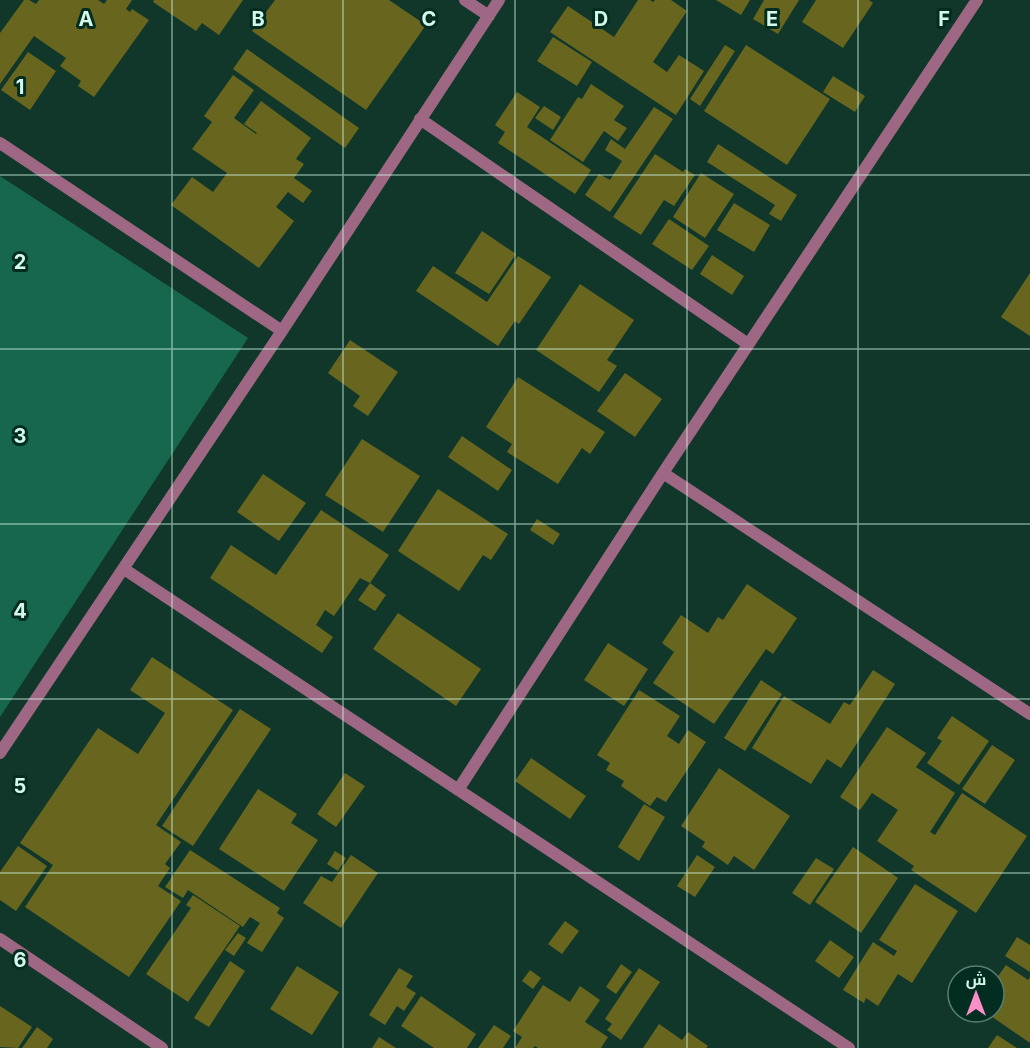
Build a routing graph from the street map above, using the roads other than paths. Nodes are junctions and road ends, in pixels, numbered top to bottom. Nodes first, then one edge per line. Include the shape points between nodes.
1 (465, 0) edge
2 (499, 0) edge
3 (977, 0) edge
4 (489, 16) junction
5 (420, 119) junction
6 (0, 143) edge
7 (282, 331) junction
8 (748, 344) junction
9 (663, 473) junction
10 (124, 569) junction
11 (1030, 714) edge
12 (0, 753) edge
13 (458, 790) junction
14 (0, 939) edge
15 (162, 1048) edge
16 (849, 1048) edge

1 - 4 street
2 - 4 street
3 - 8 street
4 - 5 street
5 - 7 street
5 - 8 street
6 - 7 street
7 - 10 street
8 - 9 street
9 - 11 street
9 - 13 street
10 - 12 street
10 - 13 street
13 - 16 street
14 - 15 street

